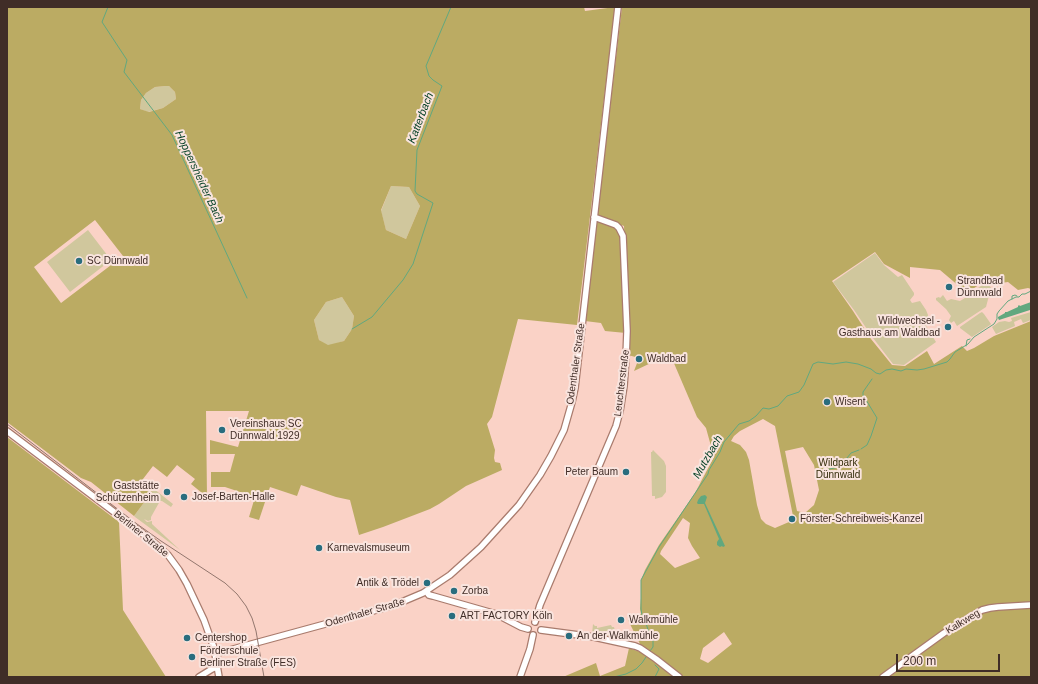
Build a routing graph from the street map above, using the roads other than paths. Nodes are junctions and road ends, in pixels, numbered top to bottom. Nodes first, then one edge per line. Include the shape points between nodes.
1 (618, 7) edge
2 (594, 217) junction
3 (7, 431) edge
4 (426, 592) junction
5 (1031, 605) edge
6 (535, 622) junction
7 (528, 629) junction
8 (541, 630) junction
9 (533, 635) junction
10 (215, 654) junction
11 (217, 667) junction
12 (199, 677) edge
13 (219, 677) edge
14 (520, 677) edge
15 (679, 677) edge
16 (883, 677) edge

1 - 2 main road, Odenthaler Straße
2 - 4 main road, Odenthaler Straße via 574,388 562,434 552,456 519,505 461,566
2 - 6 main road, Leuchterstraße via 616,225 622,236 627,331 621,405 616,426
3 - 10 main road, Berliner Straße via 168,554 187,584 203,617
4 - 7 main road via 496,614
4 - 10 main road, Odenthaler Straße via 390,606
5 - 16 main road, Kalkweg via 982,610 944,633
6 - 7 main road via 531,623
6 - 8 main road
7 - 9 main road
8 - 9 main road via 539,634
8 - 15 main road via 635,646
9 - 14 main road
10 - 11 main road, Berliner Straße
11 - 12 main road
11 - 13 main road, Berliner Straße

